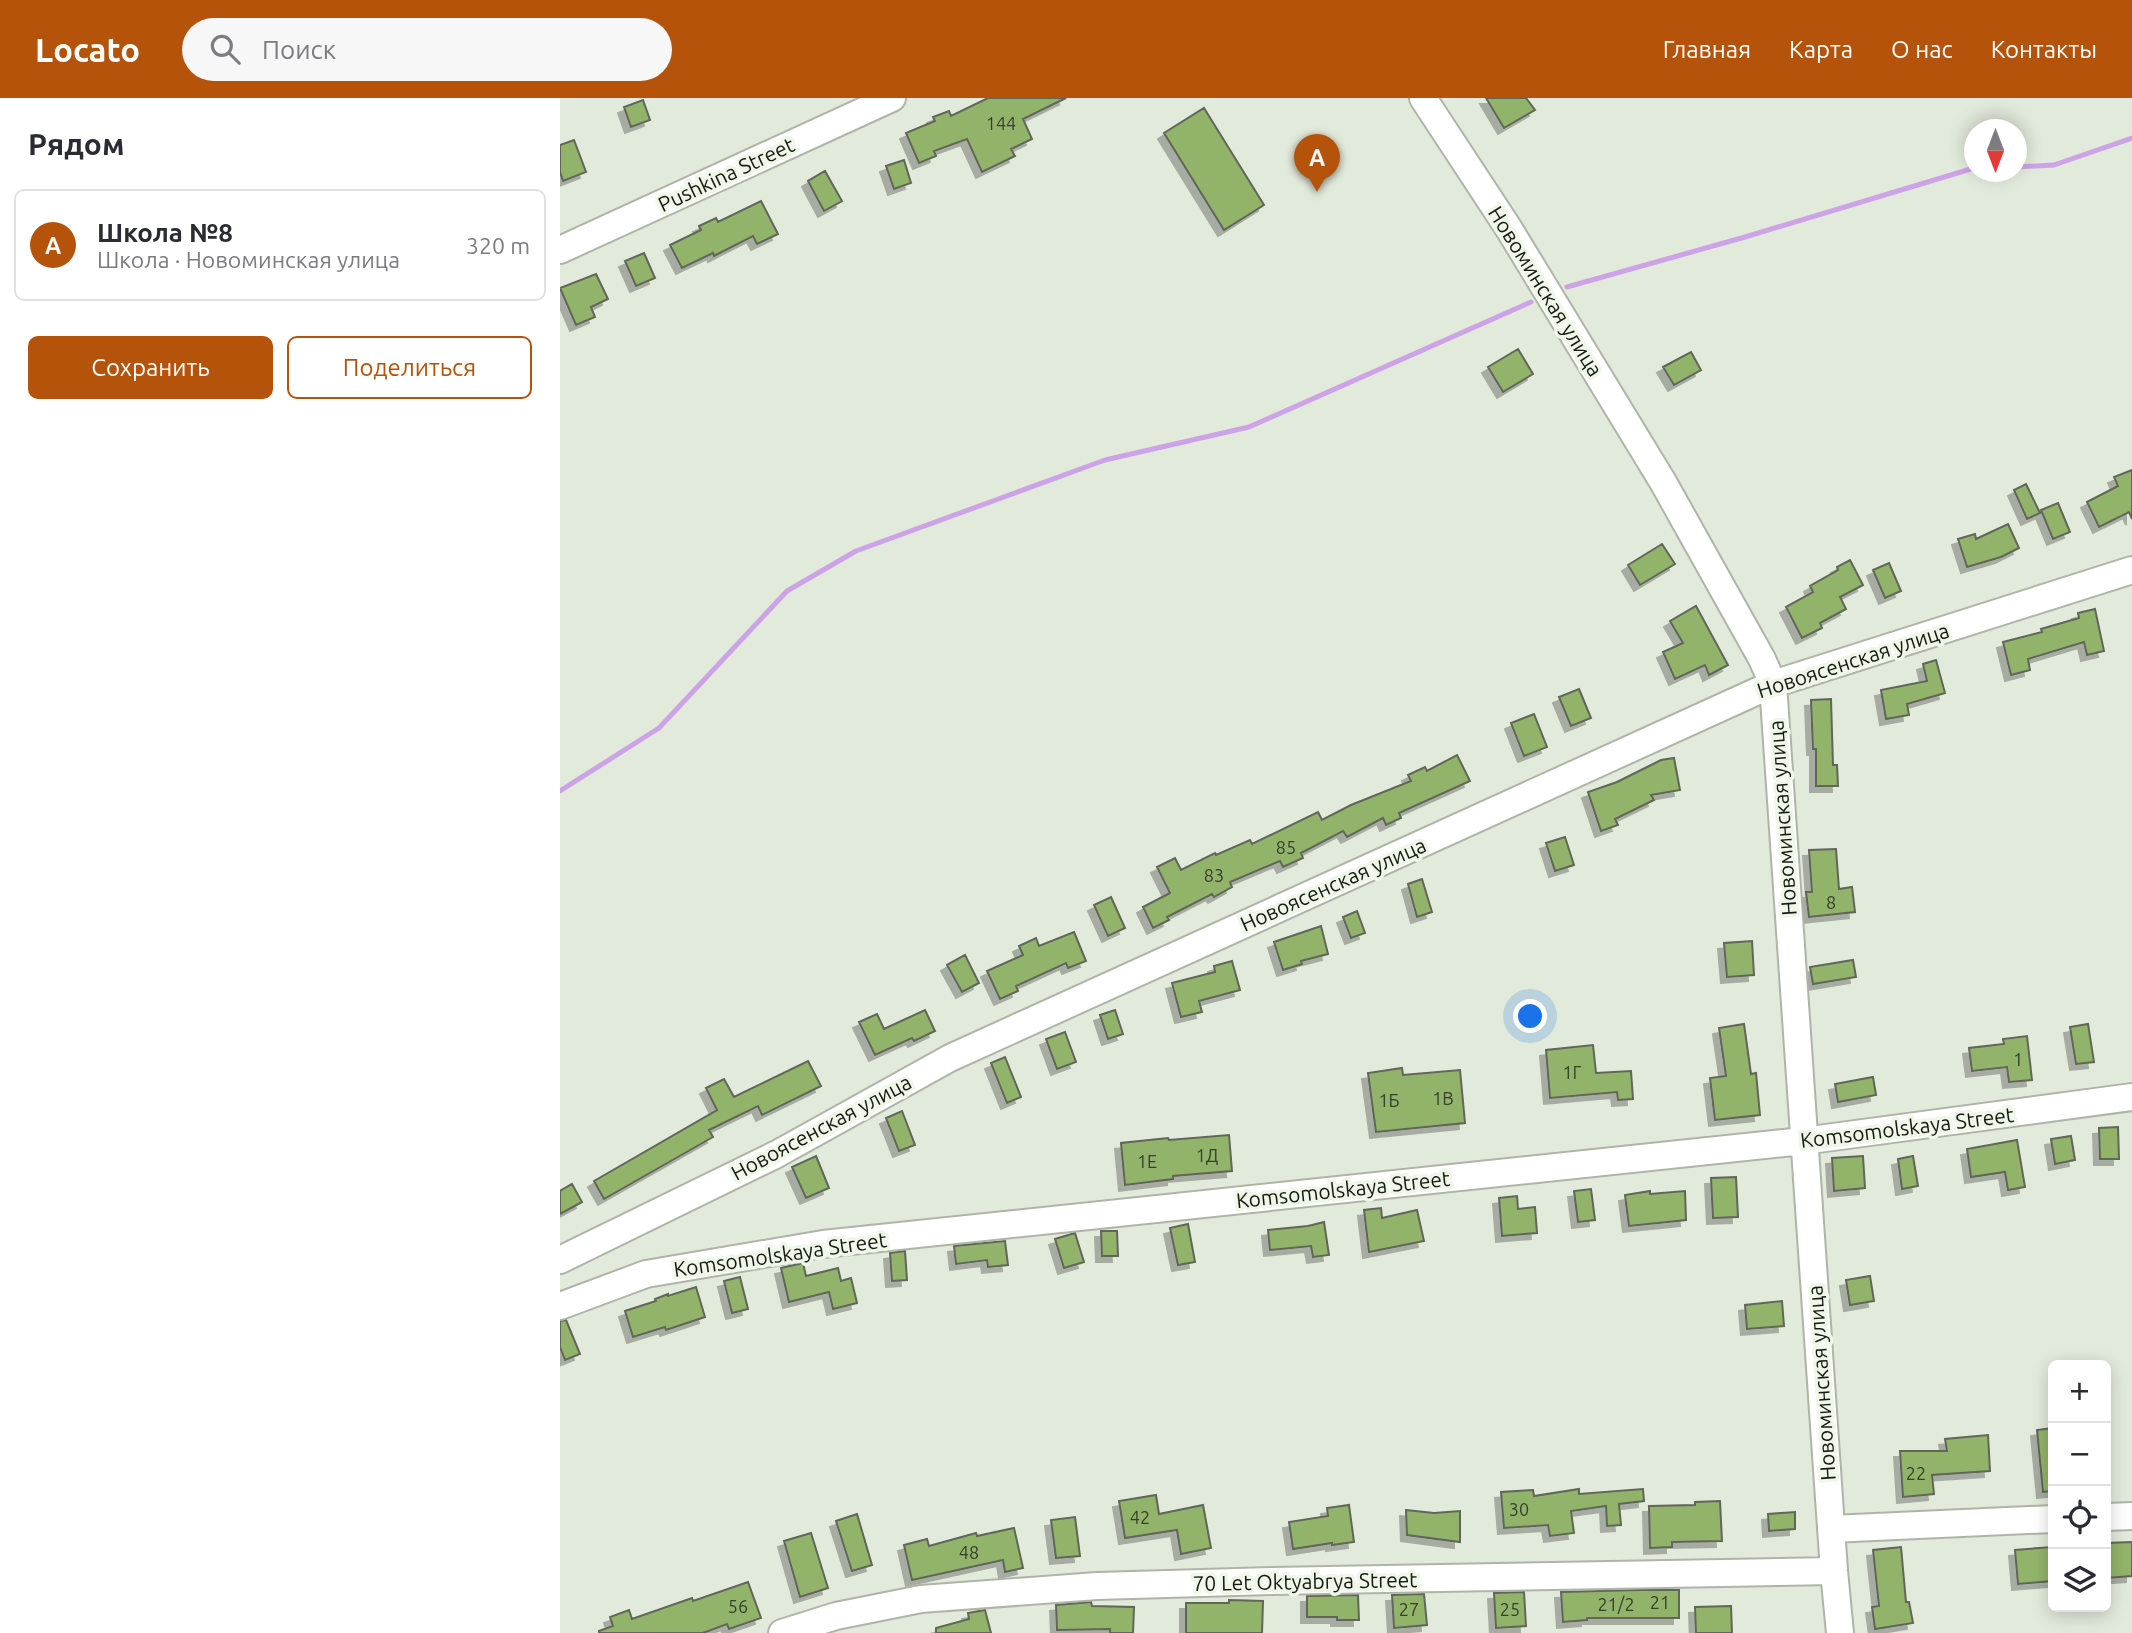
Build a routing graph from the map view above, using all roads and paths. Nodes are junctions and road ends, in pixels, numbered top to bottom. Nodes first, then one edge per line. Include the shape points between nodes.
1 (892, 98) edge
2 (1423, 98) edge
3 (560, 250) edge
4 (2132, 570) edge
5 (1773, 684) junction
6 (2132, 1097) edge
7 (1803, 1141) junction
8 (560, 1260) edge
9 (560, 1306) edge
10 (2132, 1516) edge
11 (2111, 1517) edge
12 (2048, 1520) edge
13 (1831, 1529) junction
14 (1834, 1571) junction
15 (782, 1633) edge
16 (1840, 1633) edge

1 - 3 street, Pushkina Street
2 - 5 street, Новоминская улица via 1663,482
4 - 5 street, Новоясенская улица
5 - 7 street, Новоминская улица
5 - 8 street, Новоясенская улица via 950,1058 777,1154
6 - 7 street, Komsomolskaya Street
7 - 9 street, Komsomolskaya Street via 822,1244 646,1274
7 - 13 street, Новоминская улица
10 - 11 street
12 - 13 street
13 - 14 street, Новоминская улица
14 - 15 street, 70 Let Oktyabrya Street via 1097,1586 921,1599 836,1616
14 - 16 street, Новоминская улица

